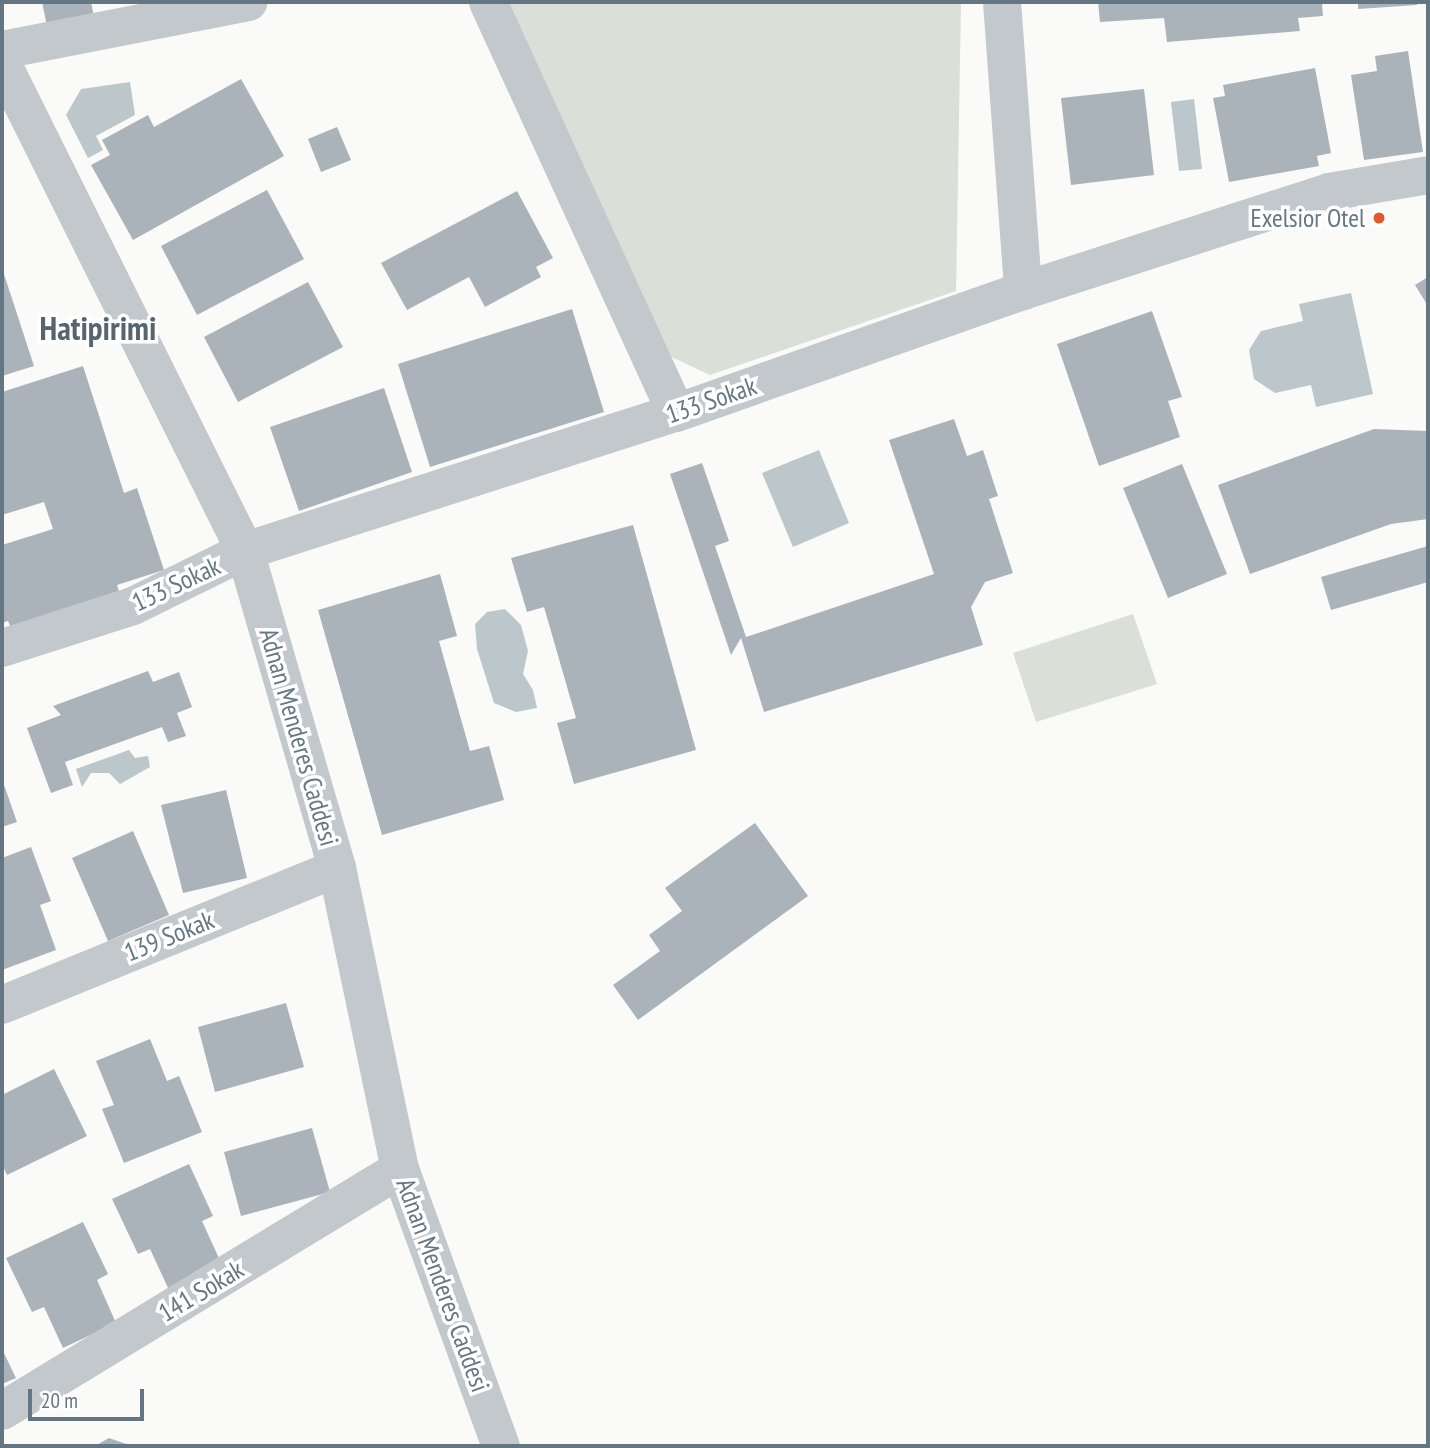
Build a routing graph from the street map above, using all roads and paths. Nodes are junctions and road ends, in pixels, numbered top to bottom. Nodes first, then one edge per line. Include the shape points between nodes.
1 (248, 2) edge
2 (488, 2) edge
3 (1002, 2) edge
4 (2, 50) edge
5 (2, 63) edge
6 (1428, 175) edge
7 (1023, 291) junction
8 (676, 413) junction
9 (244, 551) junction
10 (2, 648) edge
11 (337, 868) junction
12 (2, 1005) edge
13 (400, 1169) junction
14 (2, 1411) edge
15 (501, 1446) edge

1 - 4 street
2 - 8 street
3 - 7 street
5 - 9 street, Adnan Menderes Caddesi
6 - 7 street, 133 Sokak via 1329,192
7 - 8 street, 133 Sokak
8 - 9 street, 133 Sokak
9 - 10 street, 133 Sokak via 133,606
9 - 11 street, Adnan Menderes Caddesi
11 - 12 street, 139 Sokak
11 - 13 street, Adnan Menderes Caddesi
13 - 14 street, 141 Sokak
13 - 15 street, Adnan Menderes Caddesi

